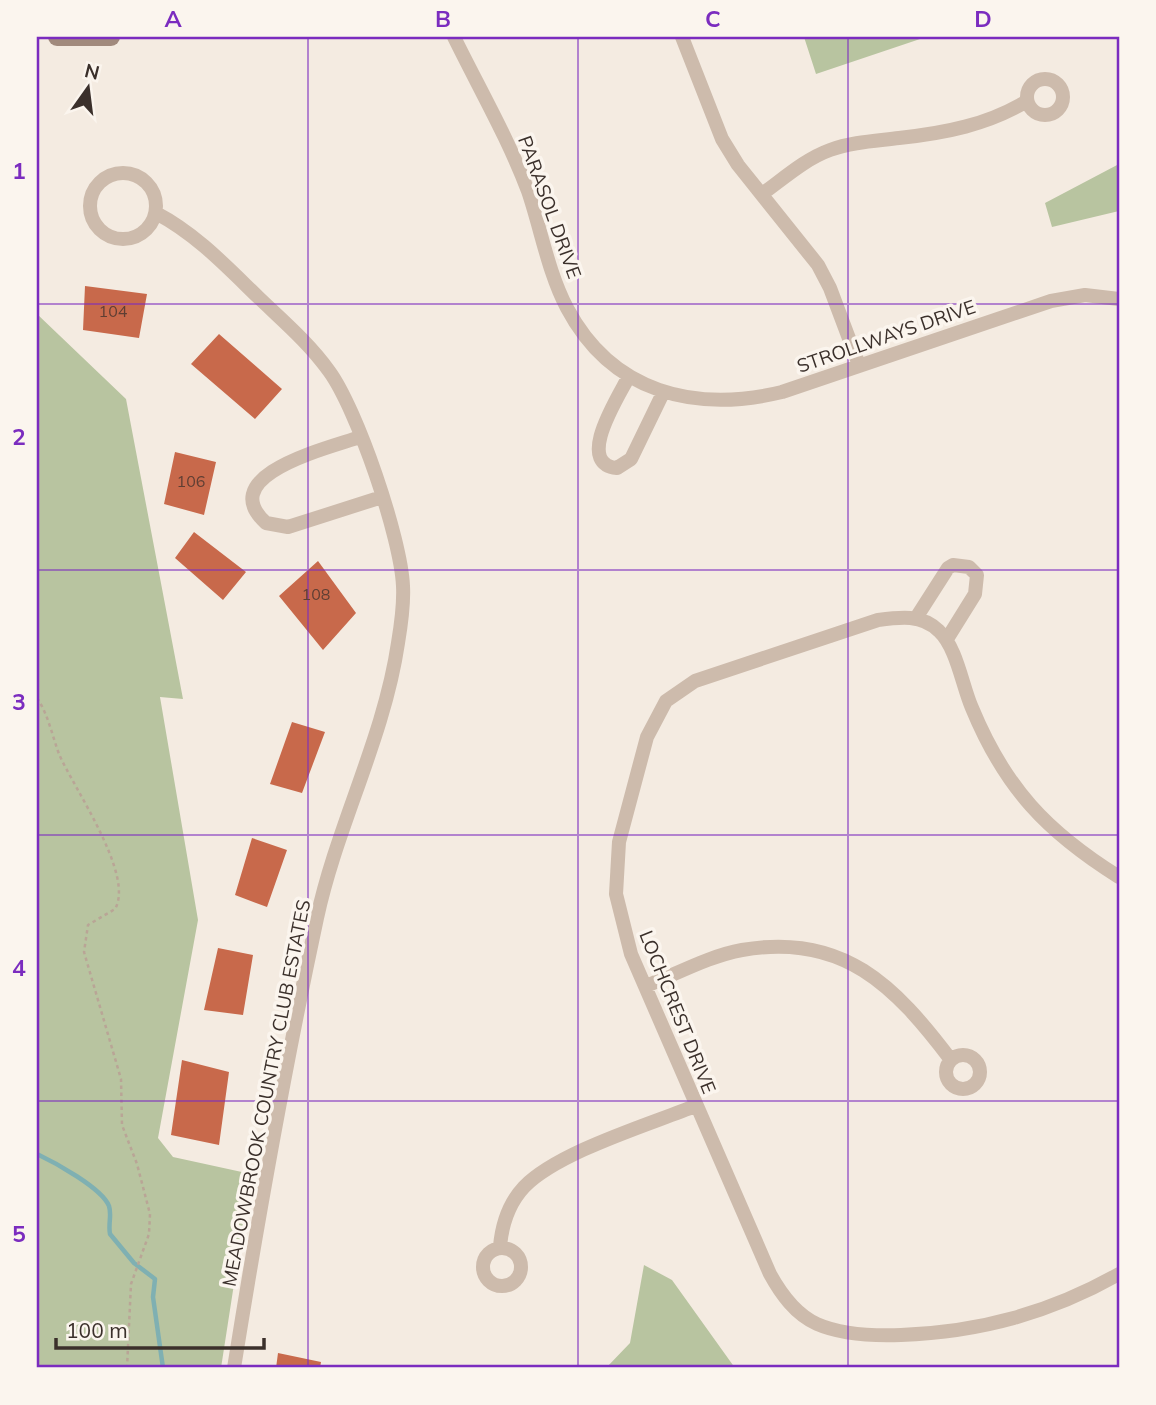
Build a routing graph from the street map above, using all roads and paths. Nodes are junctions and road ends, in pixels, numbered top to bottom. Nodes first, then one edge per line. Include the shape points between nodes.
1 (57, 37) edge
2 (111, 37) edge
3 (454, 37) edge
4 (681, 37) edge
5 (1027, 101) dead end
6 (762, 194) junction
7 (156, 213) junction
8 (1119, 299) edge
9 (859, 365) junction
10 (629, 376) junction
11 (663, 393) junction
12 (360, 437) junction
13 (382, 496) junction
14 (916, 618) junction
15 (947, 639) junction
16 (37, 698) edge
17 (1119, 877) edge
18 (646, 986) junction
19 (951, 1060) dead end
20 (695, 1106) junction
21 (500, 1247) dead end
22 (1119, 1274) edge
23 (127, 1368) edge
24 (234, 1368) edge

1 - 2 street
3 - 10 street, PARASOL DRIVE via 514,158 568,309 599,350
4 - 6 street via 722,139
5 - 6 street via 984,123 829,150
6 - 9 street via 818,265
7 - 7 street via 149,184 124,172 104,178 91,195 89,207 97,226 117,238 141,234
7 - 12 street, MEADOWBROOK COUNTRY CLUB ESTATES via 198,239 306,343 331,373
8 - 9 street, STROLLWAYS DRIVE via 1085,295 1051,301
9 - 11 street, STROLLWAYS DRIVE via 748,400
10 - 11 street, PARASOL DRIVE
10 - 11 street via 597,442 598,455 607,466 617,468 631,459
12 - 13 street, MEADOWBROOK COUNTRY CLUB ESTATES
12 - 13 street via 264,474 253,491 254,507 266,523 288,527
13 - 24 street, MEADOWBROOK COUNTRY CLUB ESTATES via 403,587 398,645 318,914 257,1221
14 - 15 street
14 - 15 street via 948,568 969,567 977,575 977,586
14 - 18 street, LOCHCREST DRIVE via 865,624 695,681 666,701 647,737 616,868 621,921
15 - 17 street via 988,748 1014,788 1046,825
16 - 23 path via 60,756 100,831 120,890 115,909 88,925 84,952 121,1079 122,1125 148,1200 149,1234 129,1304
18 - 19 street via 740,950 770,947 828,954 888,986
18 - 20 street, LOCHCREST DRIVE
20 - 21 street via 541,1173 513,1201
20 - 22 street, LOCHCREST DRIVE via 782,1296 815,1323 863,1335 962,1330 1030,1315

